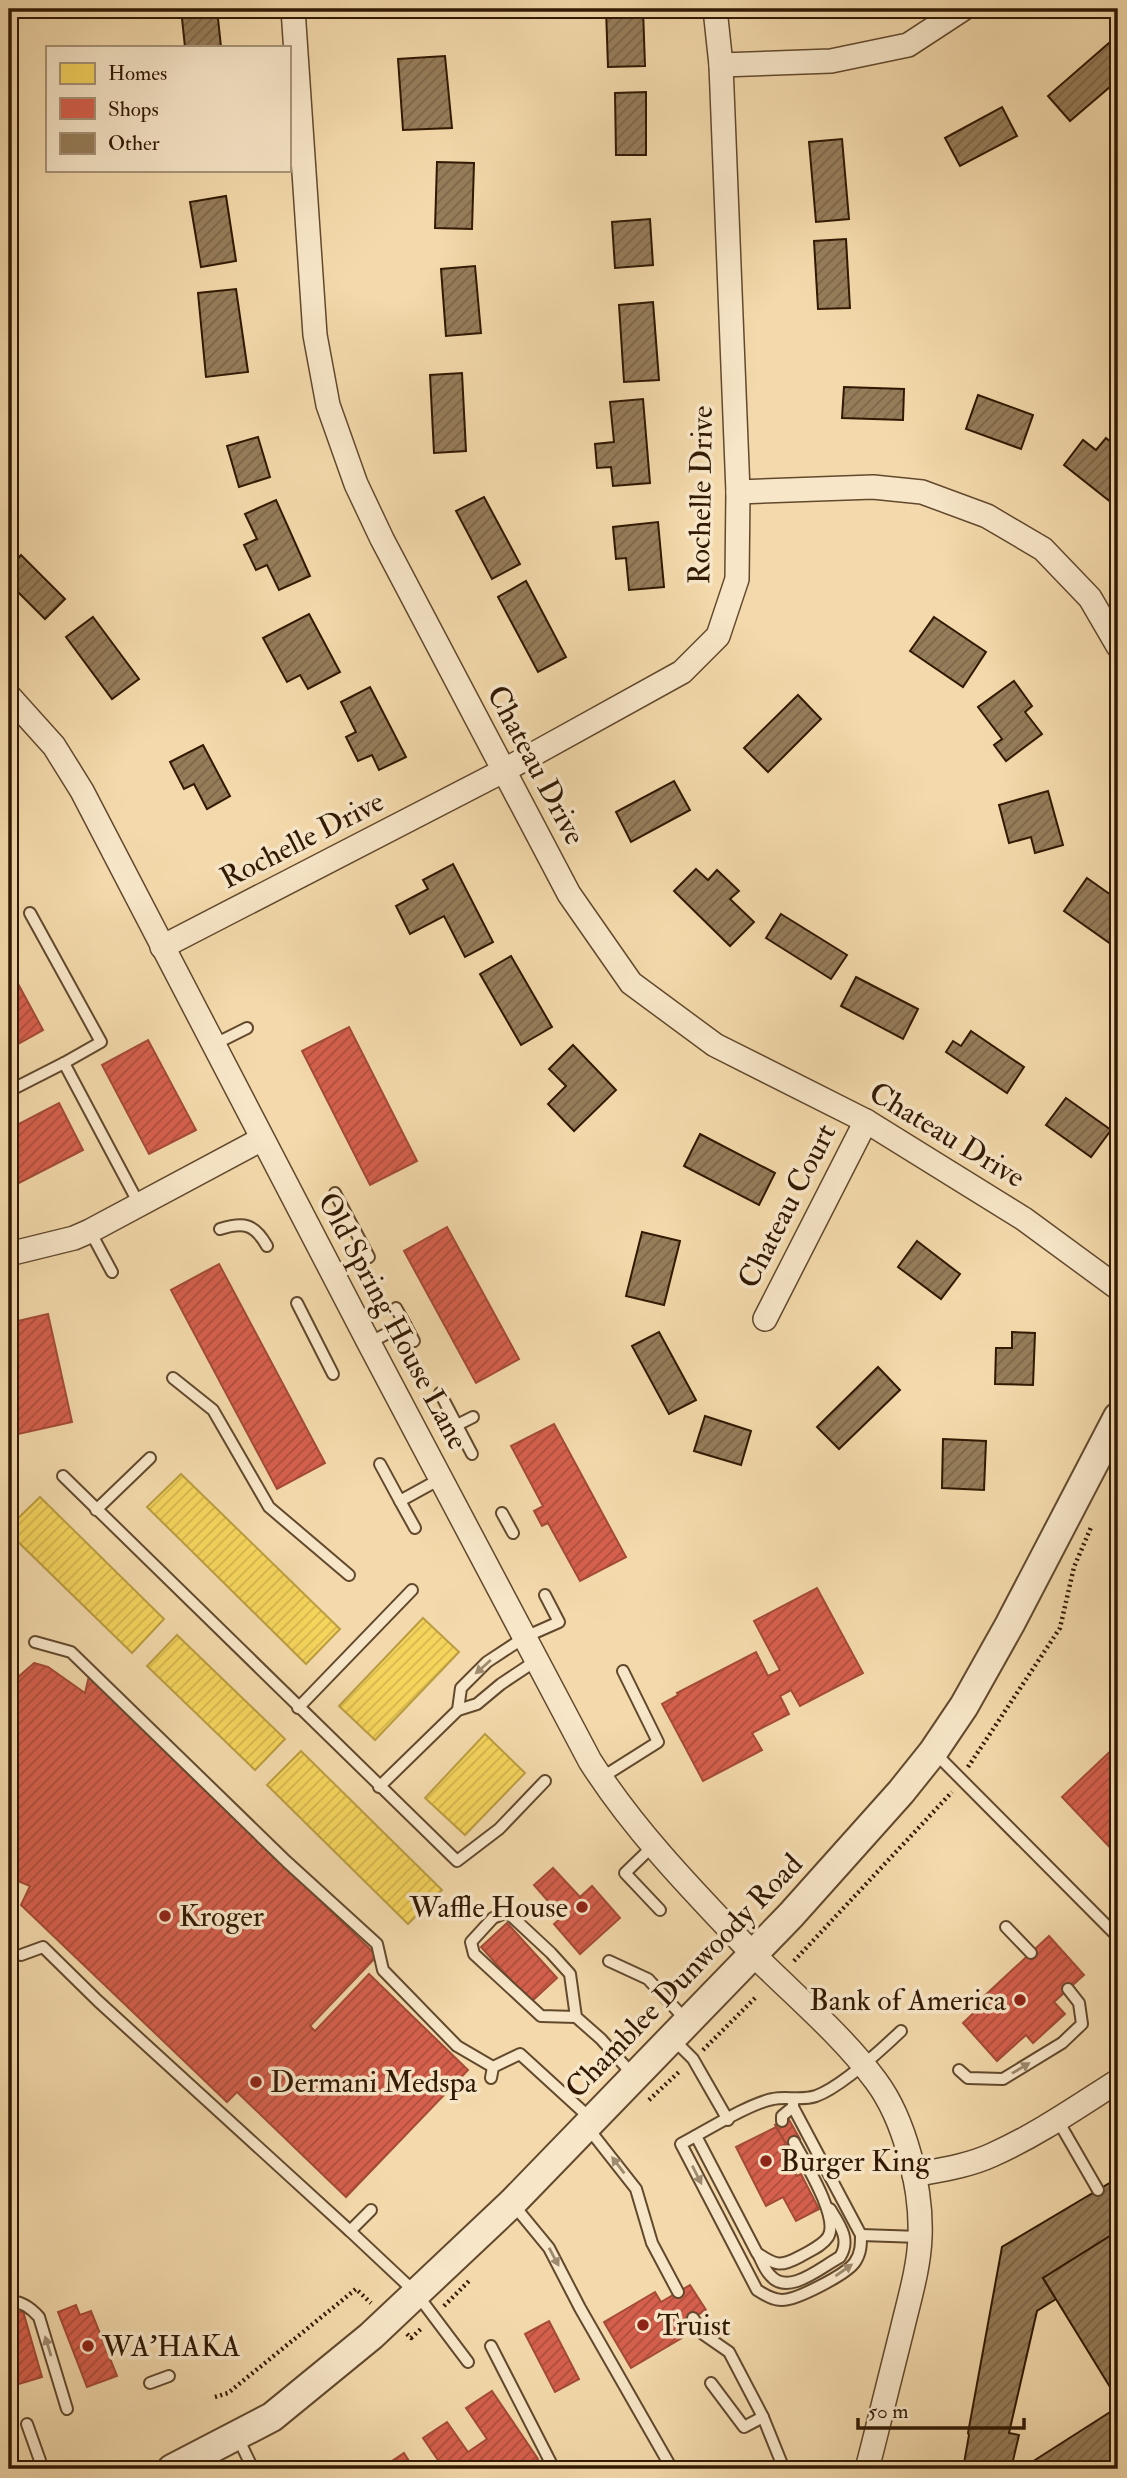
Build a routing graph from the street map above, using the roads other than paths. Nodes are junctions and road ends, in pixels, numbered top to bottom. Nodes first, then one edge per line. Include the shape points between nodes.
1 (293, 9) edge
2 (715, 9) edge
3 (963, 9) edge
4 (721, 65) junction
5 (738, 492) junction
6 (1118, 646) edge
7 (9, 696) edge
8 (503, 771) junction
9 (30, 913) dead end
10 (162, 947) junction
11 (247, 1028) dead end
12 (214, 1045) junction
13 (64, 1063) junction
14 (9, 1091) edge
15 (866, 1121) junction
16 (262, 1139) junction
17 (335, 1193) dead end
18 (139, 1204) junction
19 (220, 1229) dead end
20 (90, 1231) junction
21 (267, 1246) dead end
22 (9, 1254) edge
23 (369, 1257) dead end
24 (112, 1272) dead end
25 (1118, 1288) edge
26 (297, 1303) dead end
27 (397, 1308) dead end
28 (765, 1320) dead end
29 (405, 1324) junction
30 (414, 1341) dead end
31 (369, 1343) junction
32 (333, 1374) dead end
33 (173, 1378) dead end
34 (440, 1393) dead end
35 (473, 1417) dead end
36 (1118, 1417) edge
37 (457, 1425) junction
38 (472, 1454) dead end
39 (150, 1458) dead end
40 (380, 1464) dead end
41 (63, 1476) dead end
42 (440, 1479) junction
43 (400, 1501) junction
44 (96, 1510) junction
45 (502, 1513) dead end
46 (415, 1528) dead end
47 (513, 1533) dead end
48 (349, 1575) dead end
49 (412, 1590) dead end
50 (545, 1595) dead end
51 (525, 1637) junction
52 (35, 1642) dead end
53 (537, 1660) junction
54 (623, 1671) dead end
55 (298, 1707) junction
56 (458, 1710) junction
57 (933, 1752) junction
58 (601, 1777) junction
59 (545, 1781) dead end
60 (379, 1787) junction
61 (653, 1846) junction
62 (660, 1910) dead end
63 (1006, 1927) dead end
64 (1118, 1937) edge
65 (1031, 1953) dead end
66 (754, 1954) junction
67 (21, 1955) dead end
68 (609, 1961) dead end
69 (1068, 1989) dead end
70 (576, 2017) junction
71 (680, 2030) junction
72 (901, 2031) dead end
73 (863, 2064) junction
74 (959, 2070) dead end
75 (635, 2077) junction
76 (1118, 2081) edge
77 (793, 2104) junction
78 (1057, 2119) junction
79 (727, 2120) junction
80 (782, 2121) dead end
81 (590, 2123) junction
82 (696, 2136) junction
83 (794, 2142) dead end
84 (914, 2175) junction
85 (1098, 2190) dead end
86 (820, 2192) junction
87 (512, 2203) junction
88 (370, 2210) dead end
89 (350, 2231) junction
90 (861, 2235) junction
91 (920, 2237) junction
92 (757, 2253) junction
93 (678, 2292) dead end
94 (416, 2293) junction
95 (9, 2301) edge
96 (693, 2318) dead end
97 (491, 2346) dead end
98 (468, 2362) dead end
99 (170, 2376) dead end
100 (150, 2383) dead end
101 (711, 2383) dead end
102 (67, 2409) dead end
103 (762, 2417) junction
104 (27, 2424) dead end
105 (236, 2435) junction
106 (43, 2469) edge
107 (172, 2469) edge
108 (253, 2469) edge
109 (554, 2469) edge
110 (672, 2469) edge
111 (785, 2469) edge
112 (867, 2469) edge

1 - 8 street, Chateau Drive via 315,335 328,405 356,484 382,539
2 - 4 street, Rochelle Drive
3 - 4 street via 908,45 831,61
4 - 5 street, Rochelle Drive
5 - 6 street via 873,487 922,492 987,516 1043,549 1090,598
5 - 8 street, Rochelle Drive via 737,579 718,636 682,672
7 - 10 street, Old Spring House Lane via 54,746 82,791
8 - 10 street, Rochelle Drive
8 - 15 street, Chateau Drive via 569,894 631,984 715,1045
9 - 13 lane via 101,1042
10 - 12 street, Old Spring House Lane
11 - 12 lane
12 - 16 street, Old Spring House Lane
13 - 14 lane
13 - 18 lane
15 - 25 street, Chateau Drive via 1024,1219
15 - 28 street, Chateau Court
16 - 18 street
16 - 31 street, Old Spring House Lane
17 - 23 lane
18 - 20 street
19 - 21 lane via 237,1224 254,1228
20 - 22 street
20 - 24 lane
26 - 32 lane
27 - 29 lane
29 - 30 lane
29 - 31 lane
31 - 42 street, Old Spring House Lane
33 - 48 lane via 213,1410 269,1507
34 - 37 lane
35 - 37 lane
36 - 57 street, Chamblee Dunwoody Road via 988,1666
37 - 38 lane
39 - 44 lane
40 - 43 lane
41 - 44 lane
42 - 43 lane
42 - 51 street, Old Spring House Lane
43 - 46 lane
44 - 55 lane
45 - 47 lane
49 - 55 lane
50 - 51 lane via 559,1622
51 - 53 street, Old Spring House Lane
51 -> 56 lane via 488,1662 461,1688
52 - 81 lane via 71,1652 377,1944 383,1970 457,2046 492,2072 520,2054
53 - 56 lane via 477,1704
53 - 58 street, Old Spring House Lane
54 - 58 lane via 658,1742
55 - 60 lane
56 - 60 lane
57 - 64 lane
57 - 66 street, Chamblee Dunwoody Road
58 - 61 street, Old Spring House Lane
59 - 60 lane via 499,1829 457,1861
61 - 62 lane via 625,1874
61 - 66 street, Old Spring House Lane
63 - 65 lane
66 - 71 street, Chamblee Dunwoody Road
66 - 73 street, Old Spring House Lane
67 - 89 lane via 43,1947
68 - 71 lane via 648,1979
74 -> 69 lane via 968,2078 1003,2079 1062,2043 1082,2024 1079,2003
70 - 70 lane via 570,1974 507,1912 493,1918 471,1941 474,1954 541,2016
70 - 75 lane
71 - 75 street, Chamblee Dunwoody Road
71 - 79 lane
72 - 73 lane
73 - 77 lane via 817,2096
73 - 84 street, Old Spring House Lane via 889,2104
75 - 81 street, Chamblee Dunwoody Road
76 - 78 street
77 - 79 lane via 774,2098
77 - 80 lane
77 - 90 lane
78 - 84 street via 991,2156
78 - 85 lane
79 - 82 lane
81 - 87 street, Chamblee Dunwoody Road
93 -> 81 lane via 652,2242 636,2189
82 -> 90 lane via 681,2144 757,2290 768,2297 792,2299 845,2272 861,2251
82 - 92 lane
83 - 86 lane
84 - 91 street, Old Spring House Lane
86 - 92 lane via 831,2218 830,2234 821,2245 786,2264 773,2264
86 - 92 lane via 846,2239 839,2257 788,2284 769,2275
87 - 94 street, Chamblee Dunwoody Road
87 -> 110 lane via 549,2248
88 - 89 lane
89 - 94 lane
90 - 91 lane
91 - 112 street, Old Spring House Lane via 916,2273
94 - 98 lane
94 - 105 street, Chamblee Dunwoody Road via 272,2417
102 -> 95 lane via 39,2317 32,2309
96 - 103 lane via 703,2334 729,2351
97 - 109 lane
99 - 100 lane
101 - 103 lane via 744,2427
103 - 111 lane
104 - 106 lane
105 - 107 street, Chamblee Dunwoody Road
105 - 108 lane

